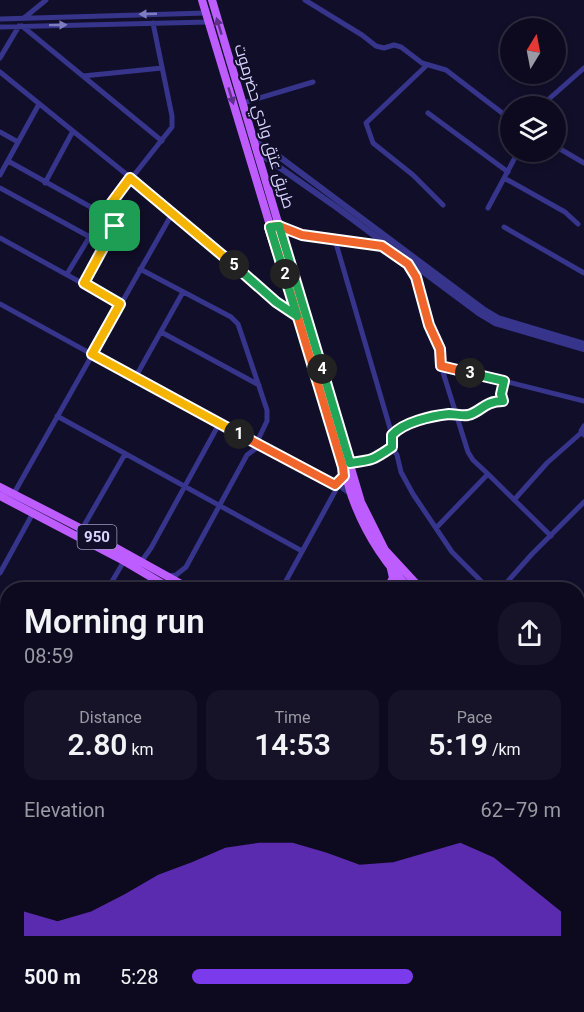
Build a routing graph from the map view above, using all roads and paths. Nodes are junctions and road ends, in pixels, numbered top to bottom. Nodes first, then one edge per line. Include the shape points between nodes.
1 (46, 0) edge
2 (202, 0) edge
3 (212, 0) edge
4 (305, 0) edge
5 (208, 17) junction
6 (24, 18) junction
7 (0, 19) edge
8 (153, 23) junction
9 (21, 26) junction
10 (0, 27) edge
11 (0, 58) edge
12 (427, 65) junction
13 (162, 68) junction
14 (584, 68) edge
15 (0, 72) edge
16 (82, 76) junction
17 (313, 82) dead end
18 (552, 96) edge
19 (39, 104) junction
20 (243, 104) junction
21 (500, 111) edge
22 (428, 113) dead end
23 (73, 131) junction
24 (0, 132) edge
25 (162, 141) junction
26 (255, 141) junction
27 (18, 142) junction
28 (246, 145) junction
29 (257, 151) junction
30 (566, 152) edge
31 (8, 161) junction
32 (513, 162) edge
33 (584, 163) edge
34 (508, 172) junction
35 (0, 175) edge
36 (130, 178) junction
37 (504, 178) junction
38 (45, 183) junction
39 (0, 188) edge
40 (443, 205) dead end
41 (488, 208) dead end
42 (173, 212) junction
43 (104, 213) junction
44 (578, 224) dead end
45 (275, 226) junction
46 (504, 227) dead end
47 (90, 237) junction
48 (0, 238) edge
49 (335, 240) junction
50 (140, 269) junction
51 (584, 273) edge
52 (67, 274) junction
53 (84, 283) junction
54 (183, 292) junction
55 (0, 304) edge
56 (120, 304) junction
57 (297, 316) junction
58 (161, 332) junction
59 (584, 344) edge
60 (584, 349) edge
61 (92, 354) junction
62 (441, 366) junction
63 (135, 378) junction
64 (504, 381) junction
65 (259, 385) junction
66 (584, 401) edge
67 (457, 414) junction
68 (57, 416) junction
69 (219, 424) junction
70 (584, 426) edge
71 (583, 434) edge
72 (392, 435) junction
73 (256, 444) junction
74 (263, 447) junction
75 (392, 447) junction
76 (125, 454) junction
77 (350, 463) junction
78 (345, 474) junction
79 (488, 474) junction
80 (337, 485) junction
81 (184, 486) junction
82 (0, 487) edge
83 (0, 496) edge
84 (12, 497) junction
85 (352, 497) junction
86 (514, 500) junction
87 (584, 502) edge
88 (220, 506) junction
89 (33, 513) junction
90 (436, 528) junction
91 (82, 529) junction
92 (370, 531) junction
93 (551, 536) junction
94 (302, 551) junction
95 (124, 561) junction
96 (141, 562) junction
97 (391, 568) junction
98 (0, 573) edge
99 (168, 576) junction
100 (112, 582) edge
101 (159, 582) edge
102 (178, 582) edge
103 (285, 582) edge
104 (391, 582) edge
105 (404, 582) edge
106 (415, 582) edge
107 (482, 582) edge
108 (507, 582) edge

1 - 6 street
2 - 5 main road, طريق عتق وادي حضرموت
20 -> 3 main road, طريق عتق وادي حضرموت
4 - 12 street via 376,46 401,47
5 -> 6 street
5 - 8 street
5 -> 28 main road, طريق عتق وادي حضرموت
6 - 7 street
6 - 9 street
9 -> 8 street
8 - 13 street
9 - 10 street
9 - 11 street
9 - 16 street
12 - 21 street via 446,70
12 - 40 street via 366,123 373,143
13 - 16 street
13 - 25 street via 173,121
14 - 18 street
15 - 19 street
16 - 25 street
17 - 20 street
19 - 23 street
19 - 27 street
20 - 26 main road, طريق عتق وادي حضرموت
22 - 34 street
23 - 36 street
23 - 38 street
24 - 27 street
25 - 36 street
26 - 28 street
26 - 29 main road, طريق عتق وادي حضرموت
26 - 59 street via 483,309 498,318
27 - 31 street
28 - 29 street
28 - 45 main road, طريق عتق وادي حضرموت
29 - 45 main road, طريق عتق وادي حضرموت
29 - 60 street via 480,314 495,323
30 - 33 street
31 - 35 street
31 - 38 street
32 - 34 street
34 - 37 street
36 - 42 street
36 - 43 street
37 - 41 street
37 - 44 street via 565,212
38 - 43 street
39 - 47 street
42 - 50 street
42 - 57 street
43 - 47 street
43 - 53 street via 115,226
45 - 49 street
45 - 57 main road, طريق عتق وادي حضرموت
45 - 77 main road, طريق عتق وادي حضرموت
46 - 51 street
47 - 52 street
48 - 52 street
49 - 62 street via 382,246 408,264 440,349
49 - 72 street
50 - 54 street
50 - 56 street
52 - 53 street
53 - 56 street
54 - 58 street
54 - 65 street via 236,321
55 - 61 street
56 - 61 street
57 - 78 main road, طريق عتق وادي حضرموت
58 - 63 street
58 - 65 street
61 - 63 street
61 - 68 street
62 - 64 street
62 - 67 street
63 - 69 street
64 - 66 street
64 - 67 street via 503,401 482,406 471,414
65 - 73 street via 268,417
67 - 72 street via 416,422
67 - 79 street via 468,452
68 - 76 street
68 - 84 street
69 - 73 street
69 - 81 street
70 - 71 street
71 - 86 street via 547,462
72 - 75 street
73 - 74 street
74 - 80 street
74 - 88 street via 247,455
75 - 77 street via 382,456
75 - 90 street via 405,479
76 - 81 street
76 - 91 street
77 - 92 main road, طريق عتق وادي حضرموت
78 - 80 street
78 - 85 main road, طريق عتق وادي حضرموت
79 - 86 street
79 - 90 street
80 - 85 street
80 - 94 street
81 - 88 street
81 - 96 street
82 - 84 main road, 950 / 950
83 - 84 main road, 950
84 - 89 main road, 950
84 - 91 main road, 950 / 950
85 - 92 main road, طريق عتق وادي حضرموت
86 - 93 street
87 - 93 street
88 - 94 street
88 - 99 street via 186,567
89 - 95 main road, 950
89 - 98 street
90 - 107 street via 452,552
91 - 96 main road, 950 / 950
92 - 97 main road, طريق عتق وادي حضرموت
92 - 106 main road, طريق عتق وادي حضرموت
93 - 108 street
94 - 103 street
95 - 100 street
95 - 101 main road, 950
96 - 99 main road, 950 / 950
97 - 104 main road
97 - 105 main road, طريق عتق وادي حضرموت
99 - 102 main road, 950 / 950

